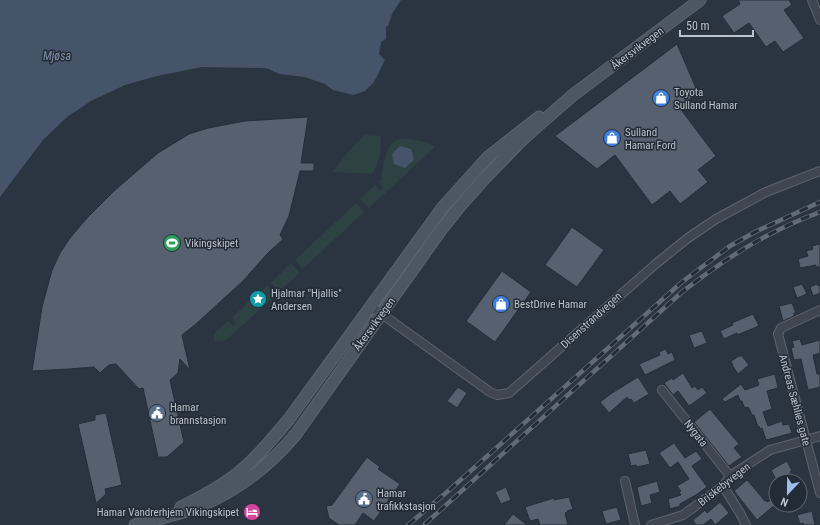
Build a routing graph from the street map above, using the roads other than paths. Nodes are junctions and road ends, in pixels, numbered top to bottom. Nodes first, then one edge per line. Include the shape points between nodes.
1 (700, 0) edge
2 (812, 0) edge
3 (820, 20) edge
4 (573, 95) junction
5 (820, 171) edge
6 (372, 307) junction
7 (820, 310) edge
8 (382, 314) junction
9 (662, 390) dead end
10 (820, 436) edge
11 (806, 441) junction
12 (730, 476) junction
13 (625, 481) dead end
14 (723, 486) junction
15 (820, 493) edge
16 (153, 520) junction
17 (135, 525) edge
18 (636, 525) edge
19 (651, 525) edge
20 (746, 525) edge

1 - 4 street, Åkersvikvegen
2 - 3 street
4 - 6 street, Åkersvikvegen via 529,124 477,168 427,228
4 - 8 street, Åkersvikvegen via 513,149 461,205
5 - 8 street, Disenstrandvegen via 759,195 688,238 509,393 497,395 490,392
6 - 8 street, Disenstrandvegen
6 - 16 street, Åkersvikvegen via 289,419 244,468 181,507
7 - 11 street, Andreas Sæhlies gate via 785,326 778,334
8 - 16 street, Åkersvikvegen via 296,434 276,457 214,500
9 - 12 street, Nygata
10 - 11 street, Briskebyvegen
11 - 12 street, Briskebyvegen via 770,450
11 - 15 street, Andreas Sæhlies gate
12 - 14 street, Briskebyvegen
13 - 18 street
14 - 19 street, Briskebyvegen via 683,515
14 - 20 street
16 - 17 street, Åkersvikvegen

